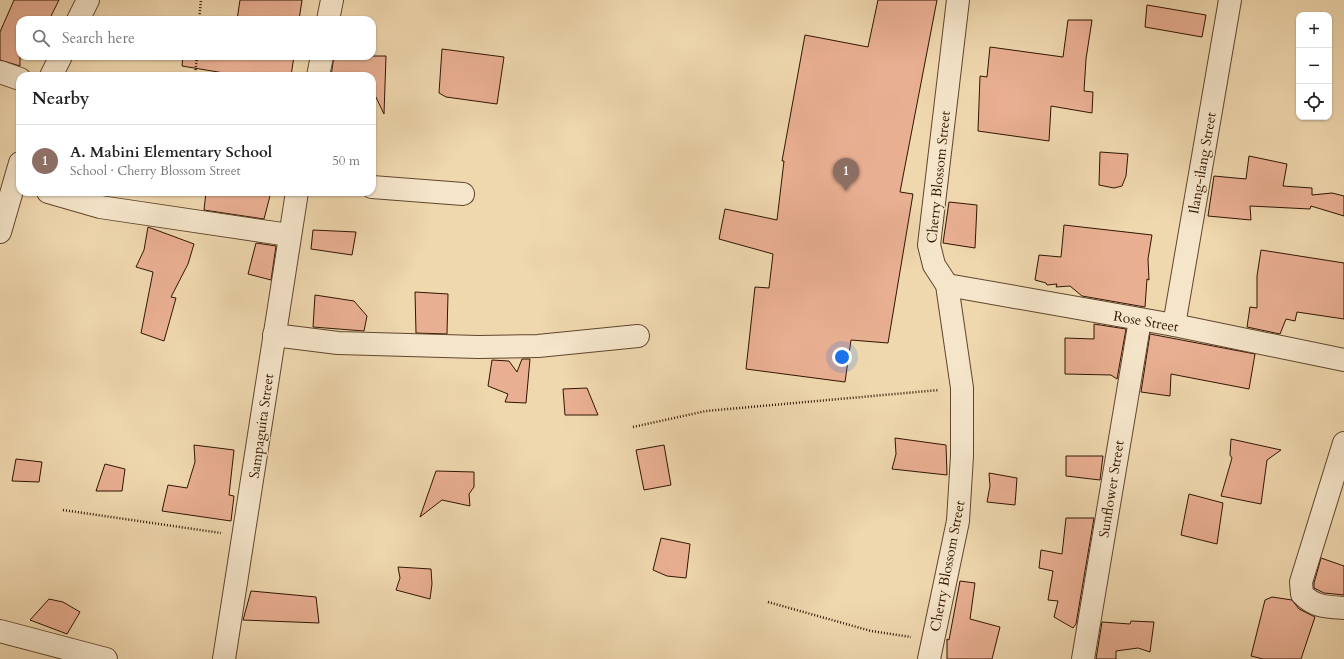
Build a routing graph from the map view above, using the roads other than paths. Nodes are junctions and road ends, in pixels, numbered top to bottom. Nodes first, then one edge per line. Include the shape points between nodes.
1 (88, 0) edge
2 (332, 0) edge
3 (958, 0) edge
4 (1230, 0) edge
5 (80, 16) edge
6 (329, 16) edge
7 (59, 60) edge
8 (321, 60) edge
9 (0, 72) edge
10 (53, 72) edge
11 (319, 72) edge
12 (16, 78) edge
13 (13, 176) edge
14 (376, 187) edge
15 (463, 194) dead end
16 (62, 196) edge
17 (296, 196) edge
18 (0, 232) edge
19 (289, 235) junction
20 (947, 285) junction
21 (1140, 320) junction
22 (1174, 325) junction
23 (274, 335) junction
24 (638, 336) dead end
25 (1344, 360) edge
26 (1344, 444) edge
27 (1344, 608) edge
28 (0, 631) edge
29 (931, 649) edge
30 (106, 659) edge
31 (224, 659) edge
32 (1083, 659) edge

1 - 5 street
2 - 6 street
3 - 20 street, Cherry Blossom Street via 929,245 934,265
4 - 22 street, Ilang-ilang Street
7 - 10 street
8 - 11 street
9 - 12 street
13 - 18 street
14 - 15 street
16 - 19 street via 100,207
17 - 19 street, Sampaguita Street
19 - 23 street, Sampaguita Street
20 - 21 street, Rose Street
20 - 29 street, Cherry Blossom Street via 962,388 962,456 958,520
21 - 22 street, Rose Street
21 - 32 street, Sunflower Street
22 - 25 street, Rose Street
23 - 24 street via 338,343 478,347 538,346
23 - 31 street, Sampaguita Street
26 - 27 street via 1301,582 1302,594 1308,601 1319,607
28 - 30 street

